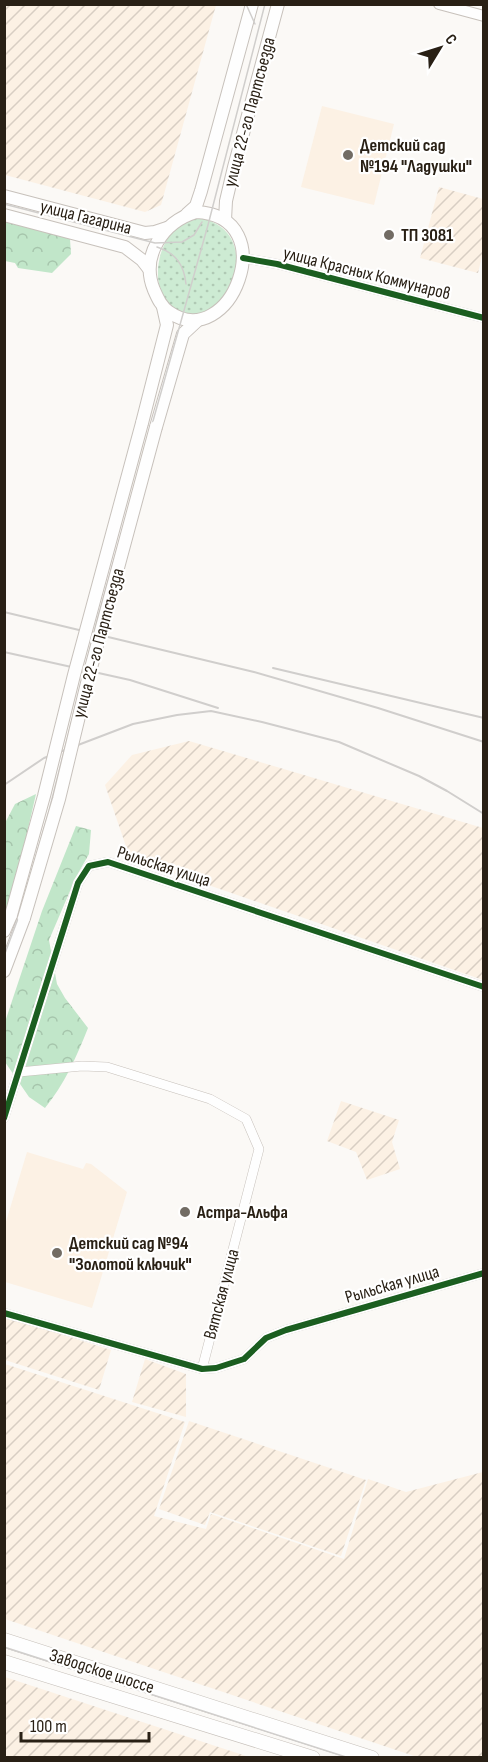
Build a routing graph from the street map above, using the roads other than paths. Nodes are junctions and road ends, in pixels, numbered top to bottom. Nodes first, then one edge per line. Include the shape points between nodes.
1 (252, 4) edge
2 (278, 4) edge
3 (439, 4) edge
4 (483, 16) edge
5 (4, 196) edge
6 (187, 214) junction
7 (4, 215) edge
8 (225, 220) junction
9 (168, 228) junction
10 (243, 258) junction
11 (149, 269) junction
12 (163, 307) junction
13 (483, 318) edge
14 (198, 320) junction
15 (4, 931) edge
16 (4, 971) edge
17 (483, 987) edge
18 (19, 1072) junction
19 (4, 1119) edge
20 (483, 1273) edge
21 (4, 1313) edge
22 (202, 1369) junction
23 (4, 1640) edge
24 (4, 1662) edge
25 (196, 1701) junction
26 (191, 1719) junction
27 (313, 1758) edge
28 (372, 1758) edge

1 - 6 main road, улица 22-го Партсъезда via 201,191
2 - 8 main road, улица 22-го Партсъезда via 234,167
3 - 4 street
5 - 9 main road, улица Гагарина via 145,232
6 - 8 main road via 206,212
6 - 9 main road
7 - 11 main road, улица Гагарина via 125,247
8 - 10 main road via 237,236
9 - 11 main road via 155,243
10 - 13 street, улица Красных Коммунаров
10 - 14 main road via 239,283 231,297
11 - 12 main road
12 - 14 main road via 180,319
12 - 15 main road, улица 22-го Партсъезда, bridge via 167,325 44,796
14 - 16 main road, улица 22-го Партсъезда, bridge via 183,334 59,799
17 - 18 street, Рыльская улица via 108,862 89,866 78,883
18 - 19 street, Рыльская улица
18 - 22 street, Вятская улица via 107,1067 209,1099 246,1119 259,1149
20 - 22 street, Рыльская улица via 286,1330 266,1338 244,1359
21 - 22 street, Рыльская улица
23 - 25 main road, Заводское шоссе
24 - 26 main road, Заводское шоссе
25 - 26 main road
25 - 28 main road, Заводское шоссе
26 - 27 main road, Заводское шоссе

